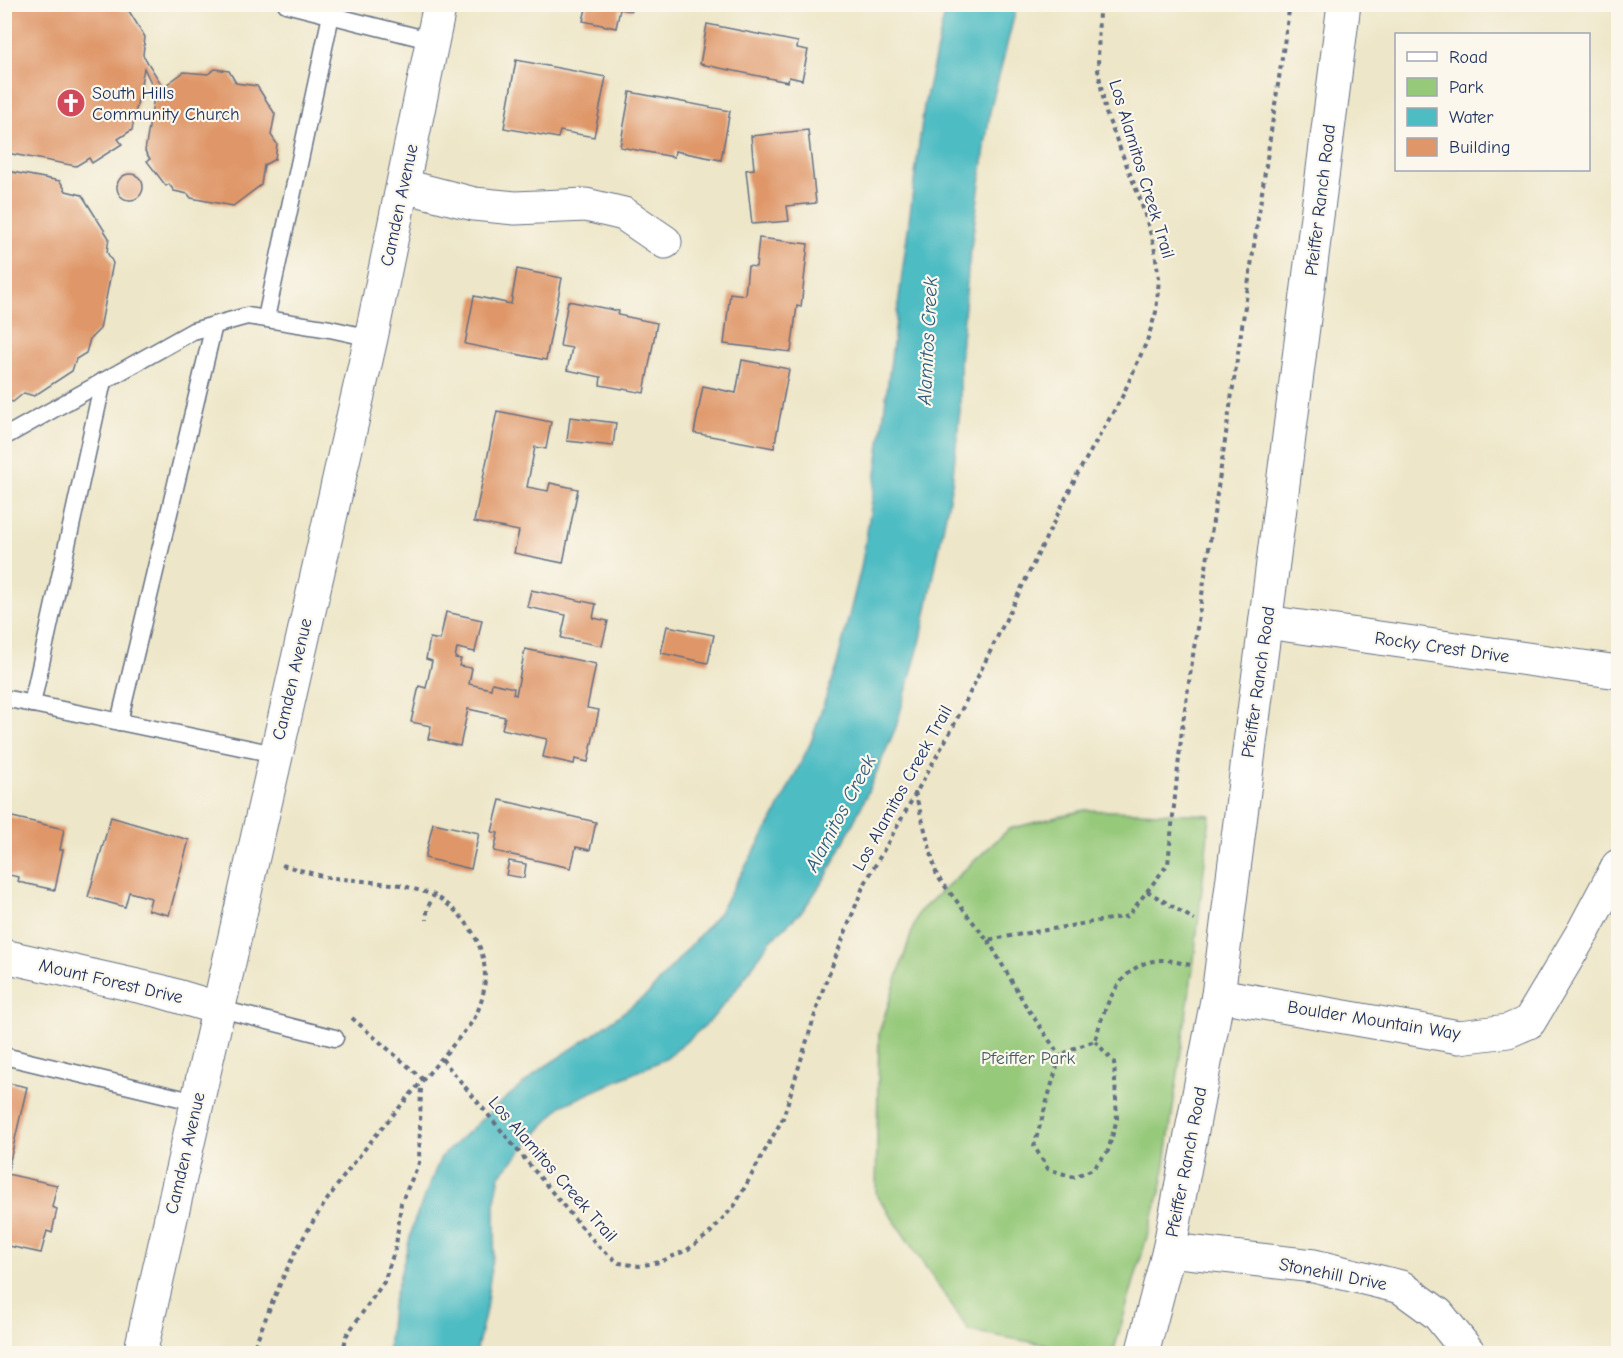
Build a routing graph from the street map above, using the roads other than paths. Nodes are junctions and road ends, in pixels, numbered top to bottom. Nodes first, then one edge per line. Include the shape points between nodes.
1 (286, 4) edge
2 (440, 4) edge
3 (1344, 4) edge
4 (324, 13) junction
5 (433, 41) junction
6 (404, 186) junction
7 (664, 242) dead end
8 (266, 318) junction
9 (214, 325) junction
10 (370, 338) junction
11 (103, 381) junction
12 (4, 438) edge
13 (1266, 622) junction
14 (1618, 672) edge
15 (4, 698) edge
16 (32, 704) junction
17 (119, 722) junction
18 (275, 754) junction
19 (1618, 866) edge
20 (4, 956) edge
21 (1219, 982) junction
22 (217, 1008) junction
23 (335, 1038) dead end
24 (4, 1056) edge
25 (196, 1102) junction
26 (1169, 1251) junction
27 (140, 1353) edge
28 (1142, 1353) edge
29 (1470, 1353) edge

1 - 4 lane
2 - 5 street, Camden Avenue
3 - 13 street, Pfeiffer Ranch Road
4 - 5 lane
4 - 8 lane
5 - 6 street, Camden Avenue
6 - 7 street via 474,204 515,208 586,205 624,214
6 - 10 street, Camden Avenue
8 - 9 lane via 247,316
8 - 10 lane
9 - 11 lane via 193,331
9 - 17 lane
10 - 18 street, Camden Avenue
11 - 12 lane
11 - 16 lane
13 - 14 street, Rocky Crest Drive
13 - 21 street, Pfeiffer Ranch Road
15 - 16 lane
16 - 17 lane
17 - 18 lane
18 - 22 street, Camden Avenue
19 - 21 street, Boulder Mountain Way via 1529,1022 1508,1031 1459,1037
20 - 22 street, Mount Forest Drive
21 - 26 street, Pfeiffer Ranch Road
22 - 23 lane
22 - 25 street, Camden Avenue
24 - 25 lane
25 - 27 street, Camden Avenue
26 - 28 street, Pfeiffer Ranch Road
26 - 29 street, Stonehill Drive via 1314,1266 1401,1287 1438,1314

